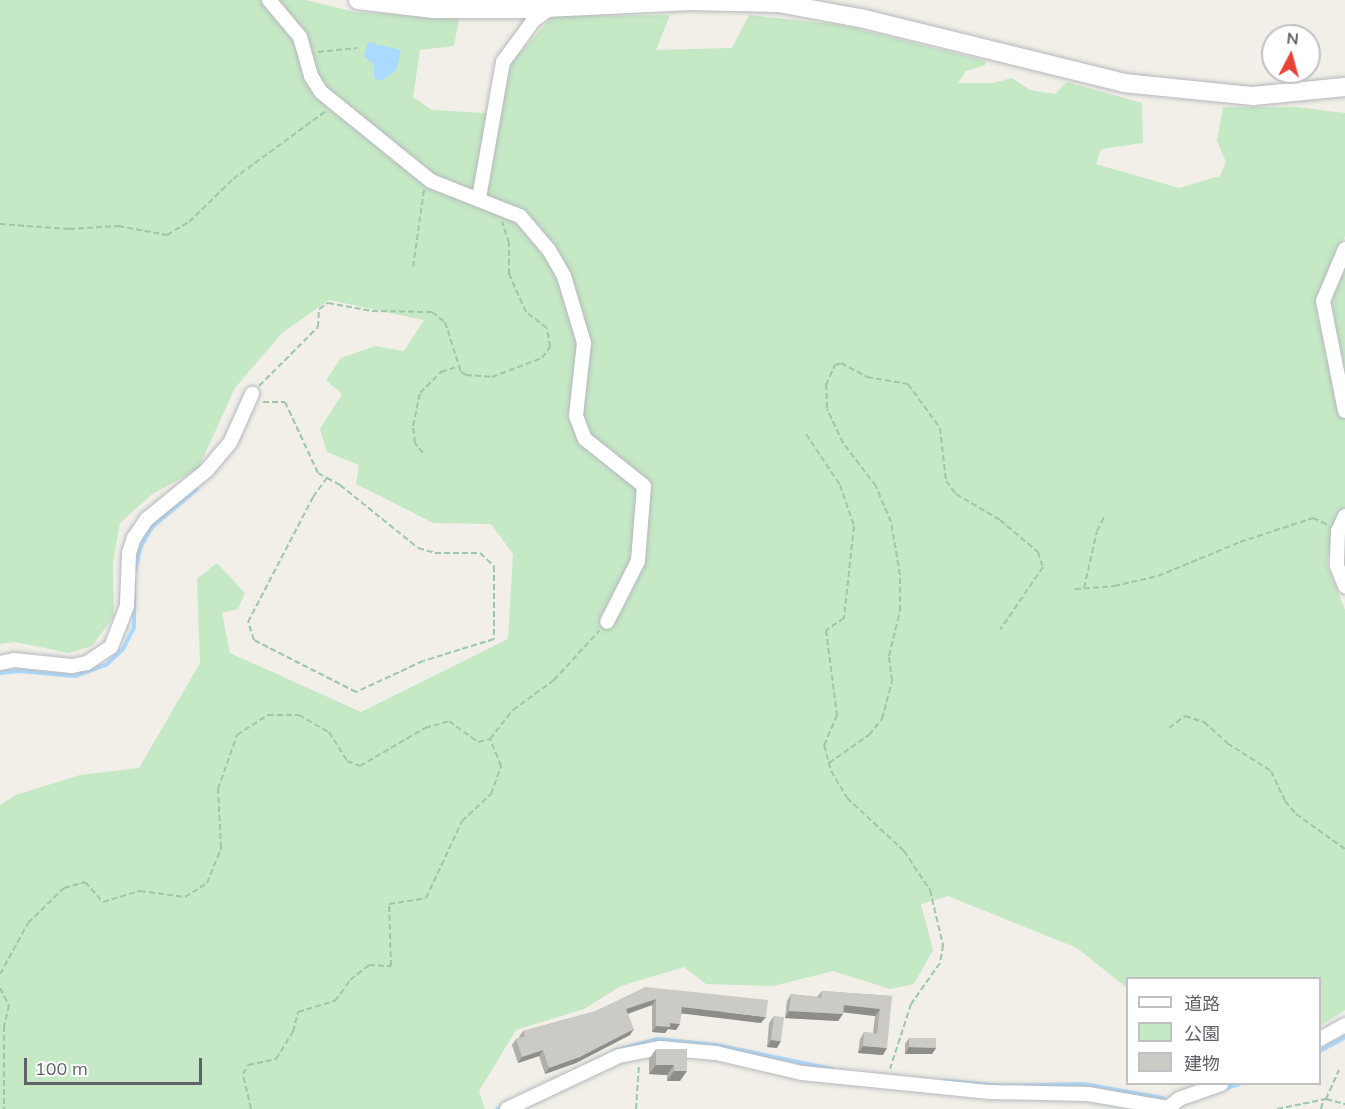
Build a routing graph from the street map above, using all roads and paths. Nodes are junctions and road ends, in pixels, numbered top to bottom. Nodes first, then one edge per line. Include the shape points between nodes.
1 (269, 0) edge
2 (357, 0) edge
3 (777, 2) edge
4 (554, 3) edge
5 (357, 48) dead end
6 (306, 54) junction
7 (1345, 87) edge
8 (336, 104) junction
9 (431, 181) junction
10 (479, 198) junction
11 (496, 205) junction
12 (0, 224) edge
13 (1345, 249) edge
14 (413, 267) dead end
15 (459, 366) junction
16 (255, 400) junction
17 (1345, 411) edge
18 (806, 434) dead end
19 (423, 453) dead end
20 (327, 478) junction
21 (1345, 516) edge
22 (1104, 518) dead end
23 (1338, 531) junction
24 (1345, 586) edge
25 (1084, 588) junction
26 (1075, 589) dead end
27 (607, 622) joint
28 (1000, 630) dead end
29 (0, 663) edge
30 (1169, 728) dead end
31 (490, 739) junction
32 (829, 763) junction
33 (1345, 849) edge
34 (0, 974) edge
35 (0, 988) edge
36 (1345, 1025) edge
37 (1321, 1038) edge
38 (640, 1050) junction
39 (1339, 1070) dead end
40 (885, 1083) junction
41 (1216, 1085) edge
42 (1324, 1100) junction
43 (1345, 1104) edge
44 (1295, 1108) edge
45 (4, 1109) edge
46 (251, 1109) edge
47 (507, 1109) edge
48 (636, 1109) edge
49 (1277, 1109) edge
50 (1322, 1109) edge

1 - 6 street via 300,37
2 - 4 street via 433,9
3 - 4 street
3 - 7 street via 860,18 1124,83 1253,96
4 - 10 street via 533,21 503,62
5 - 6 path
6 - 8 street via 316,85
8 - 9 street
8 - 12 path via 233,179 189,222 167,235 118,226 69,229
9 - 10 street
9 - 14 path via 424,187
10 - 11 street
11 - 15 path via 510,243 509,274 526,312 547,328 550,346 542,358 492,377 466,375
11 - 27 street via 520,216 549,250 564,276 584,343 576,416 585,439 644,486 638,561
13 - 17 street via 1323,301
15 - 16 path via 445,322 432,312 372,311 328,303 320,309 318,327 286,355
15 - 19 path via 441,372 420,393 413,426 415,443
16 - 20 path via 285,402 307,454 318,473
16 - 29 street via 230,443 207,470 147,519 134,538 129,553 127,606 111,647 87,663 72,666 14,660
18 - 32 path via 840,485 854,526 844,618 826,630 837,715 824,745
20 - 20 path via 418,548 435,553 480,552 494,566 494,639 423,661 356,692 254,640 248,622 313,497
21 - 23 street
22 - 25 path via 1096,531
23 - 24 street via 1337,566
23 - 25 path via 1313,518 1240,542 1158,576
25 - 26 path
27 - 31 path via 554,680 513,710
28 - 32 path via 1043,567 1038,552 1000,520 956,494 946,481 940,428 908,384 867,377 841,363 834,365 826,385 826,408 843,443 876,486 891,522 900,575 900,610 889,656 892,681 882,719 869,735
30 - 33 path via 1185,716 1204,722 1227,743 1271,771 1296,814
31 - 34 path via 478,742 449,722 425,728 360,766 347,761 329,732 299,715 268,715 237,735 218,789 221,848 207,882 185,897 140,891 103,902 85,882 64,888 28,923
31 - 46 path via 501,766 491,794 462,821 426,898 389,904 391,966 369,966 350,980 335,1001 298,1012 293,1032 276,1059 248,1065 243,1074
32 - 40 path via 847,798 904,851 930,890 943,945 940,963 911,1004
35 - 45 path via 9,1005 4,1026
36 - 37 street
38 - 40 street via 716,1053 802,1073
38 - 47 street via 619,1056
38 - 48 path
39 - 42 path
40 - 41 street via 990,1092 1088,1094 1168,1108 1179,1099
42 - 43 path
42 - 44 path
42 - 50 path
44 - 49 path

